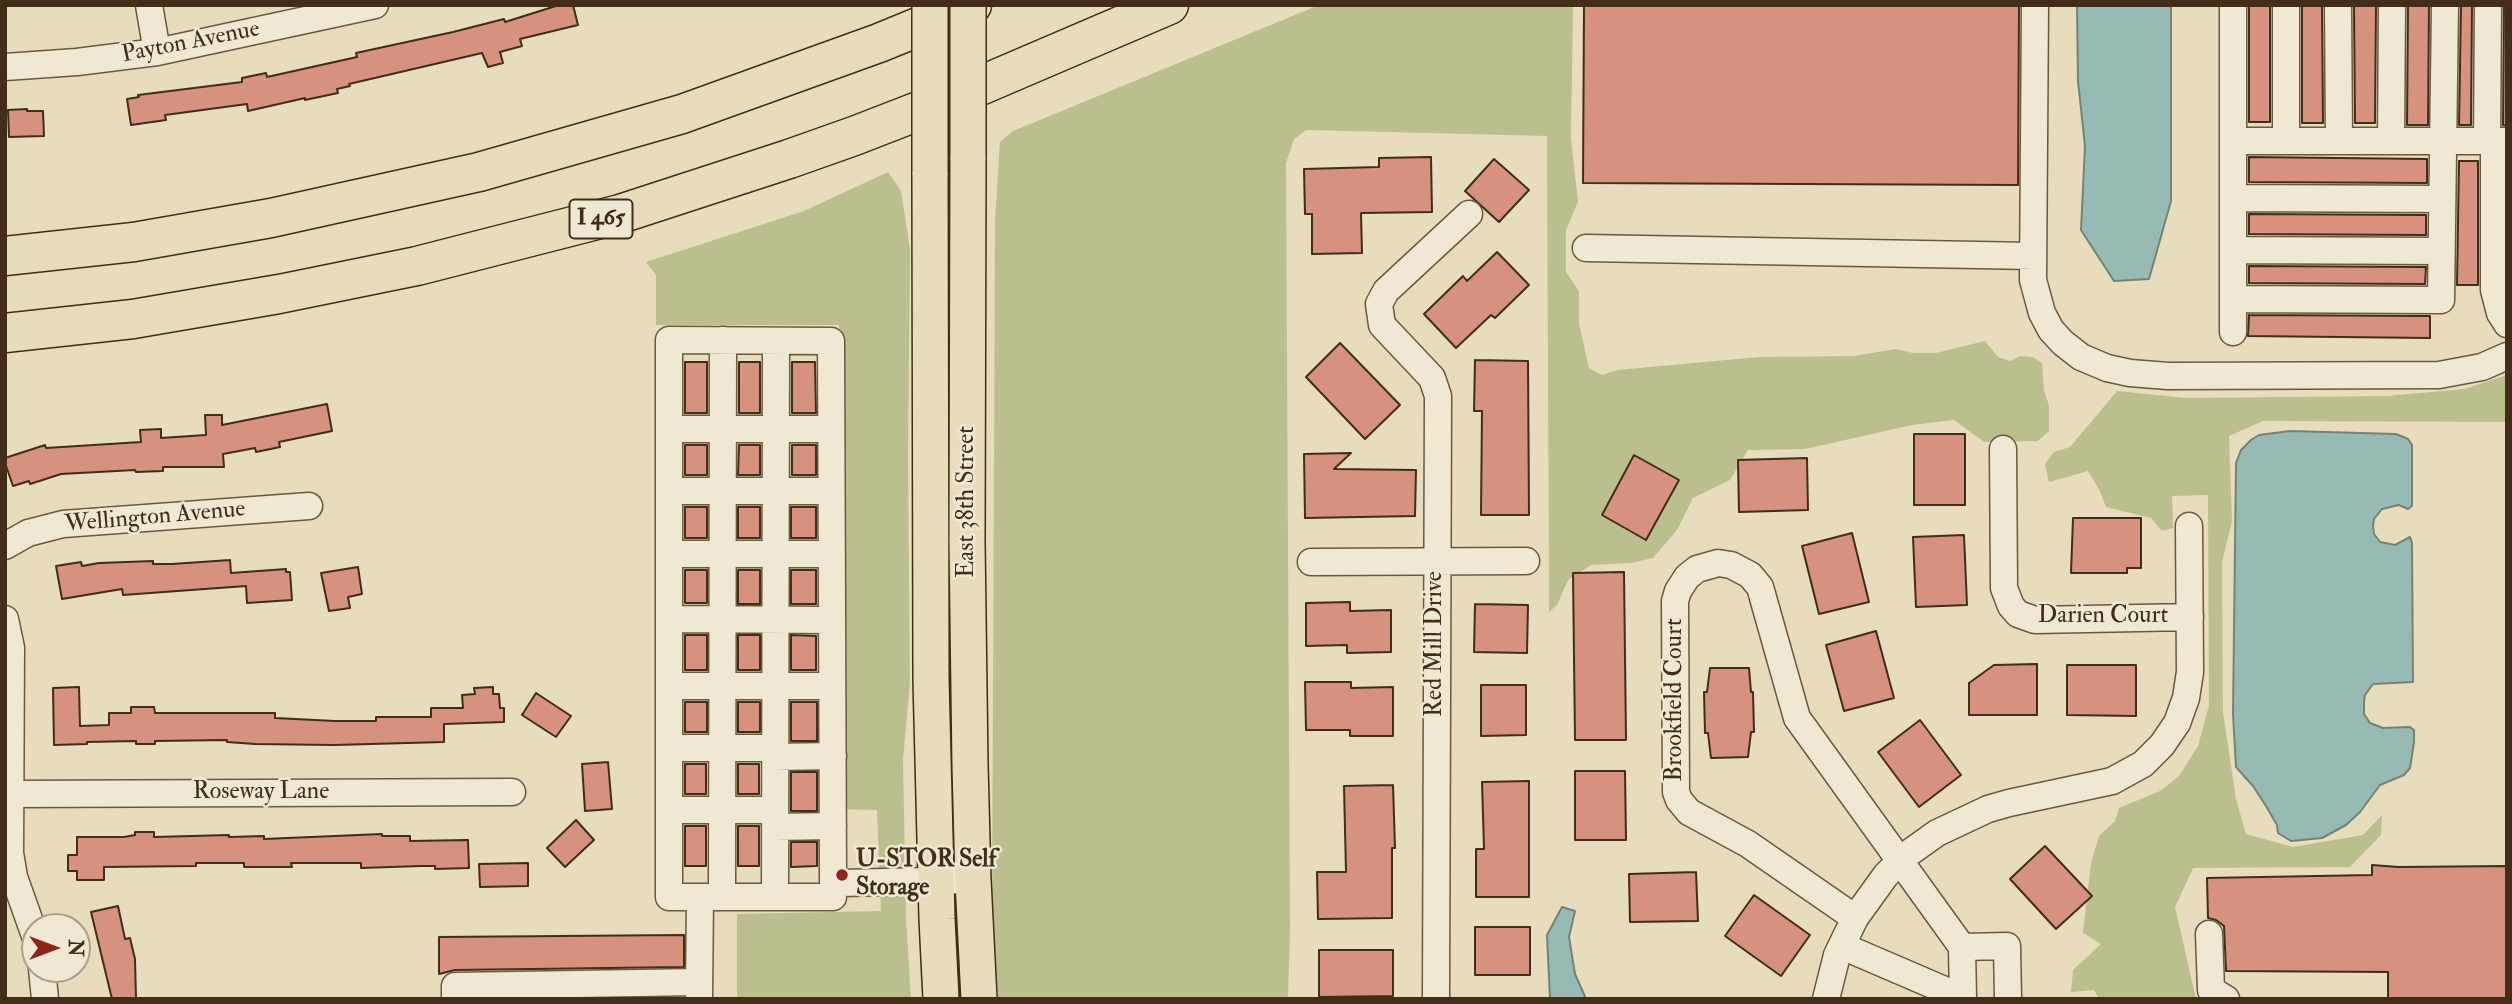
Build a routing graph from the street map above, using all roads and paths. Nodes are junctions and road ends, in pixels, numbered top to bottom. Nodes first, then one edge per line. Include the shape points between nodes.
1 (149, 5) edge
2 (375, 5) edge
3 (930, 5) edge
4 (970, 5) edge
5 (1169, 5) edge
6 (2035, 5) edge
7 (2233, 5) edge
8 (2287, 5) edge
9 (2339, 5) edge
10 (2392, 5) edge
11 (2445, 5) edge
12 (2488, 5) edge
13 (157, 52) junction
14 (5, 67) edge
15 (2233, 141) junction
16 (2286, 141) junction
17 (2339, 141) junction
18 (2391, 141) junction
19 (2443, 141) junction
20 (2495, 141) junction
21 (2233, 198) junction
22 (2442, 199) junction
23 (1469, 214) dead end
24 (1586, 248) dead end
25 (2233, 250) junction
26 (2441, 251) junction
27 (5, 256) edge
28 (2033, 256) junction
29 (2233, 299) junction
30 (2507, 324) edge
31 (2233, 332) dead end
32 (5, 333) edge
33 (723, 340) junction
34 (776, 341) junction
35 (2507, 356) edge
36 (669, 429) junction
37 (723, 429) junction
38 (776, 429) junction
39 (831, 429) junction
40 (2004, 449) dead end
41 (669, 491) junction
42 (722, 491) junction
43 (831, 491) junction
44 (776, 492) junction
45 (309, 506) dead end
46 (2189, 526) dead end
47 (5, 546) edge
48 (669, 554) junction
49 (722, 554) junction
50 (775, 554) junction
51 (832, 554) junction
52 (1436, 561) junction
53 (1526, 561) dead end
54 (1311, 562) dead end
55 (2190, 617) junction
56 (5, 619) edge
57 (669, 620) junction
58 (722, 620) junction
59 (775, 620) junction
60 (832, 620) junction
61 (669, 686) junction
62 (722, 686) junction
63 (775, 686) junction
64 (832, 686) junction
65 (669, 748) junction
66 (722, 748) junction
67 (775, 752) junction
68 (832, 756) junction
69 (512, 792) dead end
70 (10, 794) junction
71 (669, 810) junction
72 (722, 810) junction
73 (775, 819) junction
74 (833, 826) junction
75 (1899, 862) junction
76 (972, 880) junction
77 (936, 882) junction
78 (835, 885) junction
79 (711, 897) junction
80 (775, 897) junction
81 (27, 913) edge
82 (1855, 918) junction
83 (2209, 934) dead end
84 (1842, 946) junction
85 (1962, 947) junction
86 (699, 990) edge
87 (1963, 998) edge
88 (455, 999) edge
89 (941, 999) edge
90 (979, 999) edge
91 (1436, 999) edge
92 (1826, 999) edge
93 (2008, 999) edge
94 (2225, 999) edge

1 - 13 street
2 - 13 street, Payton Avenue
3 - 77 main road, East 38th Street, bridge via 931,679
4 - 27 highway via 681,114 479,172 271,218 134,242
4 - 76 main road, East 38th Street, bridge via 967,542
5 - 32 highway, I 465 via 947,100 789,159 620,214 417,266 279,294 133,319
6 - 28 street
7 - 15 street
8 - 16 street
9 - 17 street
10 - 18 street
11 - 19 street
12 - 20 street
13 - 14 street, Payton Avenue
15 - 16 street
15 - 21 street
16 - 17 street
17 - 18 street
18 - 19 street
19 - 20 street
19 - 22 street
20 - 30 street via 2494,290
21 - 22 street
21 - 25 street
22 - 26 street
23 - 52 street, Red Mill Drive via 1386,291 1379,311 1382,325 1436,388
24 - 28 street
25 - 26 street
25 - 29 street
26 - 29 street via 2441,300
28 - 35 street via 2036,295 2051,330 2081,356 2130,373 2439,375 2482,368
29 - 31 street
33 - 34 street
33 - 36 street via 669,340
33 - 37 street
34 - 38 street
34 - 39 street via 831,341
36 - 37 street
36 - 41 street
37 - 38 street
37 - 42 street
38 - 39 street
38 - 44 street
39 - 43 street
40 - 55 street, Darien Court via 2004,588 2018,614 2035,620
41 - 42 street
41 - 48 street
42 - 44 street
42 - 49 street
43 - 44 street
43 - 51 street
44 - 50 street
45 - 47 street, Wellington Avenue via 63,524 28,533
46 - 55 street
48 - 49 street
48 - 57 street
49 - 50 street
49 - 58 street
50 - 51 street
50 - 59 street
51 - 60 street
52 - 53 street
52 - 54 street
52 - 91 street, Red Mill Drive
55 - 75 street via 2186,698 2172,731 2143,764 2104,784 1988,809 1937,833
56 - 70 street via 11,648
57 - 58 street
57 - 61 street
58 - 59 street
58 - 62 street
59 - 60 street
59 - 63 street
60 - 64 street
61 - 62 street
61 - 65 street
62 - 63 street
62 - 66 street
63 - 64 street
63 - 67 street
64 - 68 street
65 - 66 street
65 - 71 street
66 - 67 street
66 - 72 street
67 - 68 street
67 - 73 street
68 - 74 street
69 - 70 street, Roseway Lane
70 - 81 street via 10,853
71 - 72 street
71 - 79 street via 669,897
72 - 73 street
72 - 79 street
73 - 74 street
73 - 80 street
74 - 78 street
75 - 82 street
75 - 82 street, Brookfield Court via 1797,718 1763,593 1755,580 1731,565 1697,569 1675,601 1679,800 1689,812 1748,844
75 - 85 street
76 - 77 street
76 - 90 main road, East 38th Street
77 - 78 street
77 - 89 main road, East 38th Street
78 - 80 street
79 - 80 street
79 - 86 street
82 - 84 street
83 - 94 street via 2211,990
84 - 87 street
84 - 92 street
85 - 87 street
85 - 93 street via 2007,946
86 - 88 street via 455,986

